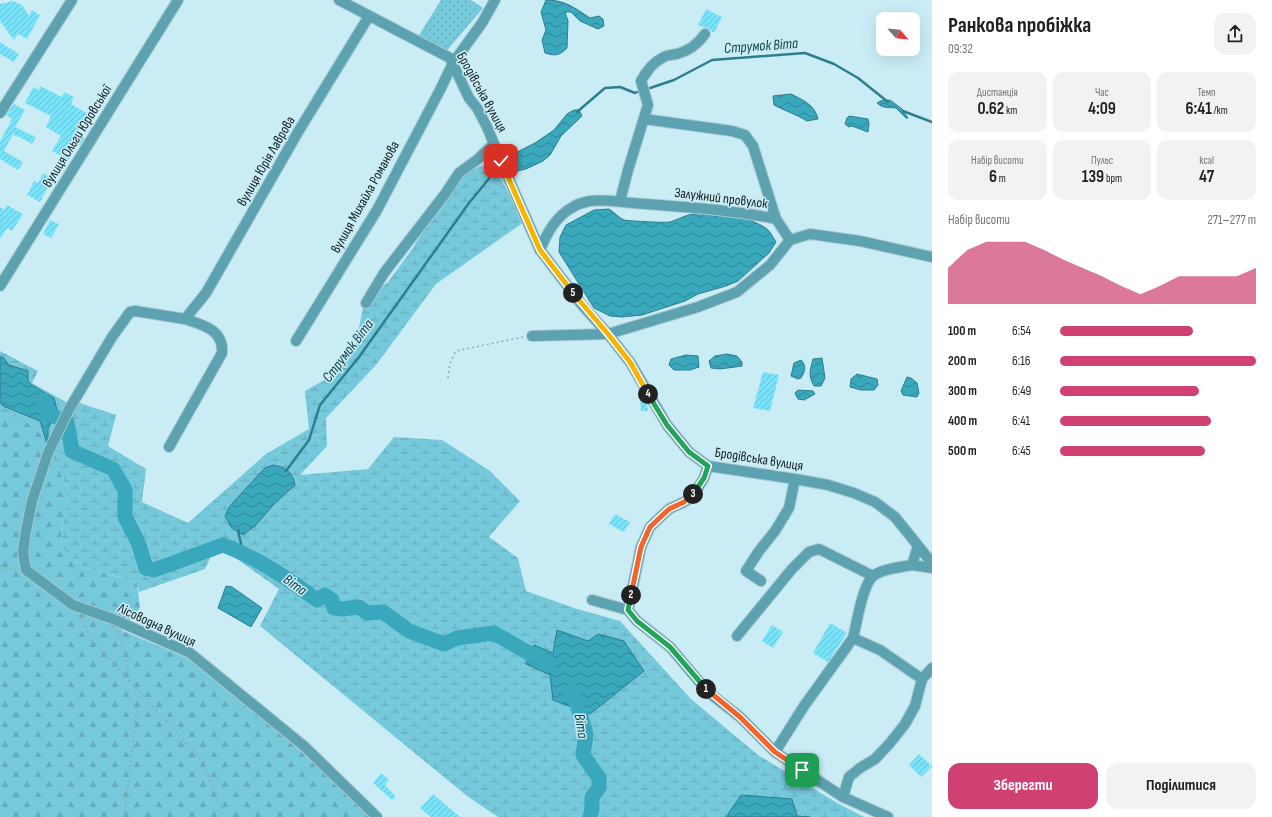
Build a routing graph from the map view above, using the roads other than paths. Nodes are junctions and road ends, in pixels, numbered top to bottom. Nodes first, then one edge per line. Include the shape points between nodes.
1 (72, 0) edge
2 (178, 0) edge
3 (339, 0) edge
4 (495, 0) edge
5 (369, 16) junction
6 (705, 34) dead end
7 (452, 63) junction
8 (0, 114) edge
9 (644, 119) junction
10 (494, 144) junction
11 (620, 201) junction
12 (776, 219) junction
13 (790, 240) junction
14 (540, 250) junction
15 (932, 257) edge
16 (0, 286) edge
17 (366, 303) dead end
18 (185, 319) junction
19 (608, 334) junction
20 (532, 336) road end
21 (296, 341) dead end
22 (169, 447) dead end
23 (708, 466) junction
24 (795, 479) junction
25 (918, 546) junction
26 (932, 563) edge
27 (912, 565) junction
28 (932, 568) edge
29 (873, 576) junction
30 (761, 581) dead end
31 (592, 600) dead end
32 (628, 610) junction
33 (737, 636) dead end
34 (853, 638) junction
35 (932, 668) edge
36 (922, 679) junction
37 (775, 752) junction
38 (843, 797) junction
39 (377, 817) edge
40 (888, 817) edge

1 - 8 street
2 - 16 street, вулиця Ольги Юровської
3 - 5 street, Бродівська вулиця
4 - 7 street, вулиця Михайла Романова via 482,23
5 - 7 street, Бродівська вулиця via 444,54
5 - 18 street, вулиця Юрія Лаврова via 298,132 206,293
6 - 9 street via 689,49 662,57 646,72 641,81 648,105
7 - 10 street, Бродівська вулиця
7 - 21 street, вулиця Михайла Романова via 377,210
9 - 11 street
9 - 12 street via 732,131 745,136 753,146
10 - 14 street, Бродівська вулиця
10 - 17 street via 459,173 384,273
11 - 12 street, Залужний провулок via 728,211
11 - 14 street, Залужний провулок via 590,201 573,206 558,218 546,235
12 - 13 street, Залужний провулок
13 - 15 street via 810,234 860,241
13 - 19 street via 770,265 737,292 698,307
14 - 19 street, Бродівська вулиця
18 - 22 street via 214,331 222,341 222,353
18 - 39 street, Лісоводна вулиця via 130,312 112,337 68,410 48,453 32,501 26,531 23,552 26,570 73,605 113,619 190,653 305,747
19 - 20 street
19 - 23 street, Бродівська вулиця via 630,362 667,425 689,452
23 - 24 street, Бродівська вулиця
23 - 32 street via 692,497 669,509 650,527 641,547
24 - 25 street, Бродівська вулиця via 828,485 875,502 895,518
24 - 30 street via 789,508 746,571
25 - 26 street, Бродівська вулиця
25 - 27 street
27 - 28 street
27 - 29 street via 882,571
29 - 33 street via 819,549 809,552
29 - 34 street via 864,594
31 - 32 street
32 - 37 street via 637,621 670,647 708,692 740,717
34 - 36 street via 880,650
34 - 37 street via 804,706
35 - 36 street
36 - 38 street via 915,706 905,724 875,759 849,777
37 - 38 street
38 - 40 street

